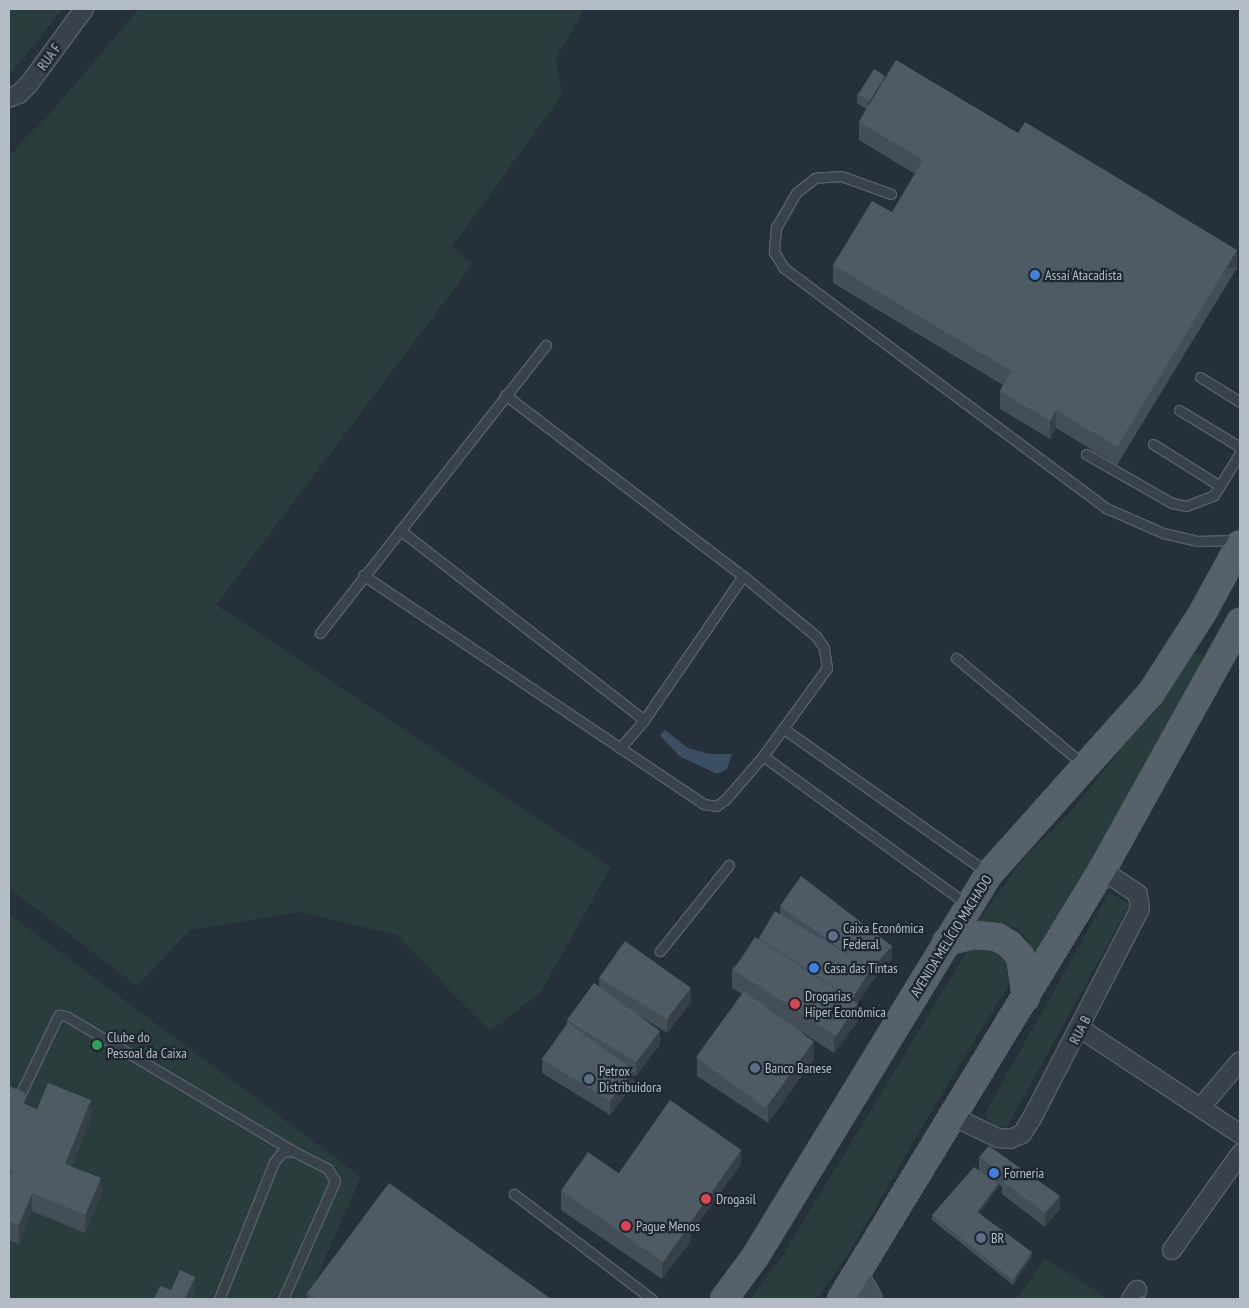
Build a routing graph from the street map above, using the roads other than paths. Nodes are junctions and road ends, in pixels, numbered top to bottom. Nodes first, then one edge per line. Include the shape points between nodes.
1 (84, 9) edge
2 (9, 98) edge
3 (891, 194) dead end
4 (546, 344) dead end
5 (1200, 376) dead end
6 (505, 396) junction
7 (1240, 402) edge
8 (1179, 410) dead end
9 (1153, 444) dead end
10 (1240, 447) edge
11 (1086, 454) dead end
12 (1240, 454) edge
13 (1220, 486) junction
14 (400, 530) junction
15 (1240, 540) edge
16 (1240, 544) edge
17 (363, 575) junction
18 (744, 576) junction
19 (1240, 622) edge
20 (320, 633) dead end
21 (956, 658) dead end
22 (644, 720) junction
23 (784, 729) junction
24 (620, 748) junction
25 (763, 756) junction
26 (1086, 767) junction
27 (729, 865) dead end
28 (1102, 870) junction
29 (989, 874) junction
30 (969, 906) junction
31 (946, 942) junction
32 (660, 951) dead end
33 (1026, 998) junction
34 (1081, 1029) junction
35 (1240, 1061) edge
36 (19, 1097) edge
37 (1201, 1107) junction
38 (952, 1116) junction
39 (1240, 1134) edge
40 (293, 1151) junction
41 (1240, 1154) edge
42 (514, 1194) dead end
43 (1172, 1250) dead end
44 (857, 1276) junction
45 (219, 1299) edge
46 (283, 1299) edge
47 (652, 1299) edge
48 (724, 1299) edge
49 (841, 1299) edge
50 (870, 1299) edge

1 - 2 street, RUA F via 29,84
3 - 15 lane via 841,176 815,178 796,193 776,227 774,252 784,268 1106,508 1163,533 1197,541
4 - 6 lane
5 - 7 lane
6 - 14 lane
6 - 18 lane
8 - 10 lane
9 - 13 lane
11 - 13 lane via 1172,503 1199,504 1209,500
12 - 13 lane
14 - 17 lane
14 - 22 lane
16 - 26 main road, AVENIDA MELÍCIO MACHADO via 1203,612 1151,693
17 - 20 lane
17 - 24 lane
18 - 22 lane
18 - 23 lane via 816,636 828,657 827,668
19 - 28 main road
21 - 26 lane
22 - 24 lane
23 - 25 lane
23 - 29 lane
24 - 25 lane via 704,804 716,806
25 - 30 lane
26 - 29 main road, AVENIDA MELÍCIO MACHADO
27 - 32 lane
28 - 33 main road
28 - 34 street, RUA B via 1138,894 1140,909
29 - 30 main road, AVENIDA MELÍCIO MACHADO
30 - 31 main road, AVENIDA MELÍCIO MACHADO
31 - 33 main road via 974,935 997,937 1009,944 1020,956
31 - 48 main road, AVENIDA MELÍCIO MACHADO via 755,1257
33 - 38 main road
34 - 37 street
34 - 38 street, RUA B via 1022,1134 1010,1139 998,1138
35 - 37 street
36 - 40 lane via 56,1020 59,1015 66,1016
37 - 39 street
38 - 44 main road
40 - 45 lane via 282,1152 274,1162
40 - 46 lane via 328,1169 335,1181
41 - 43 street
42 - 47 lane
44 - 49 main road
44 - 50 street

